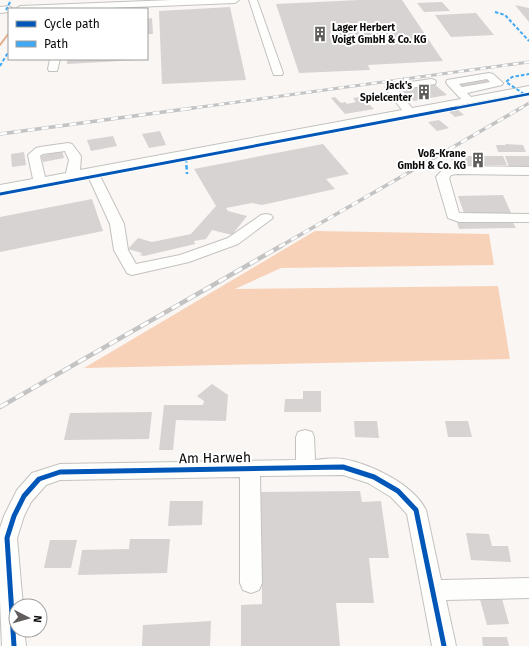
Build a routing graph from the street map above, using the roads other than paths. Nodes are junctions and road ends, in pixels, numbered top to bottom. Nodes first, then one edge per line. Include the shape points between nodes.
1 (235, 0) edge
2 (253, 0) edge
3 (131, 7) edge
4 (76, 8) edge
5 (278, 73) dead end
6 (430, 82) dead end
7 (529, 89) edge
8 (460, 91) dead end
9 (469, 101) junction
10 (410, 112) junction
11 (529, 171) edge
12 (92, 172) junction
13 (72, 175) junction
14 (40, 182) junction
15 (0, 189) edge
16 (266, 218) dead end
17 (529, 218) edge
18 (305, 437) dead end
19 (306, 468) junction
20 (250, 469) junction
21 (251, 583) dead end
22 (529, 588) edge
23 (433, 590) junction
24 (14, 646) edge
25 (444, 646) edge

1 - 3 street
2 - 5 street
3 - 4 street
6 - 10 street via 390,88
7 - 9 street
8 - 9 street
9 - 10 street
10 - 12 street
11 - 17 street via 457,170 447,172 442,177 453,215 459,218
12 - 13 street
12 - 16 street via 117,224 121,250 132,270 184,259 233,241
13 - 14 street
13 - 14 street via 76,162 72,149 68,147 40,151 34,155
14 - 15 street
18 - 19 street
19 - 20 street, Am Harweh
19 - 23 street, Am Harweh via 343,468 374,477 398,491 416,510
20 - 21 street
20 - 24 street, Am Harweh via 60,472 39,479 24,496 7,538
22 - 23 street
23 - 25 street, Am Harweh

